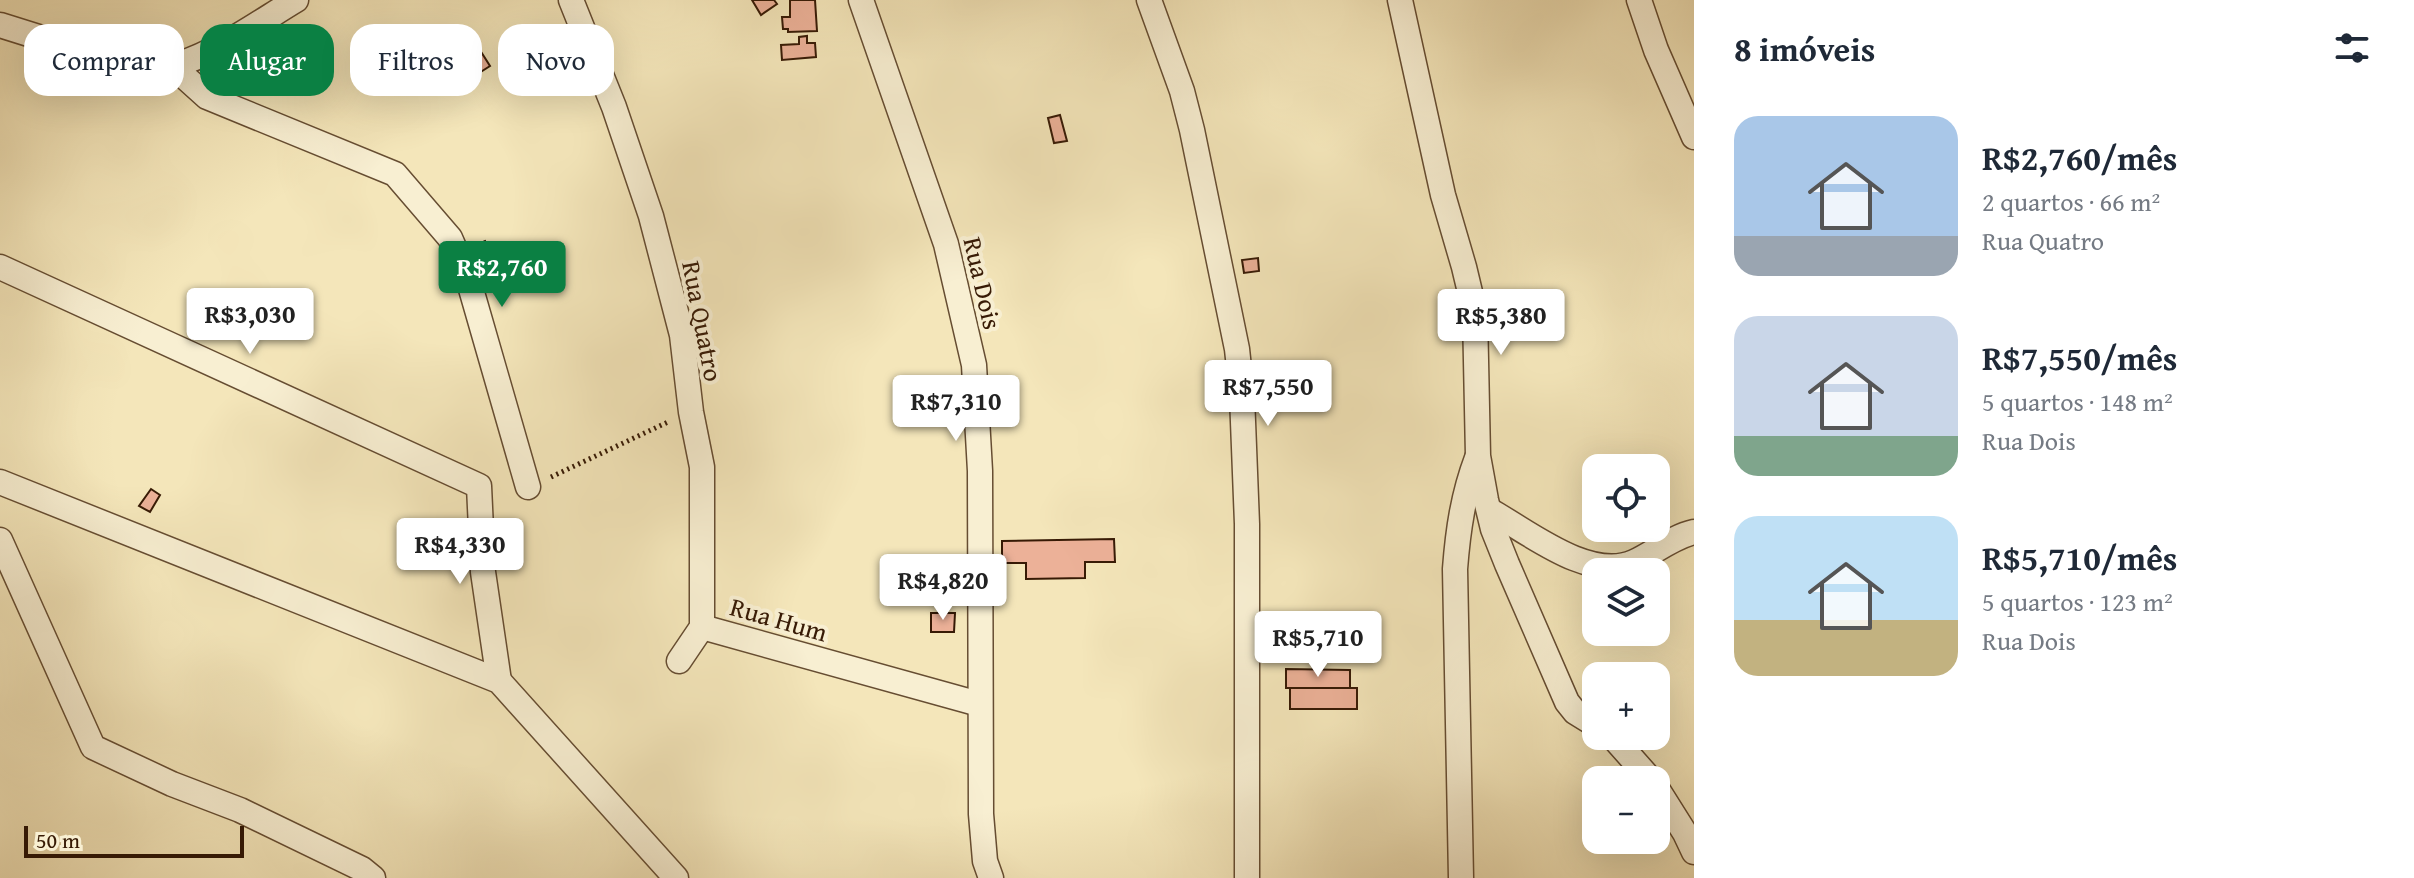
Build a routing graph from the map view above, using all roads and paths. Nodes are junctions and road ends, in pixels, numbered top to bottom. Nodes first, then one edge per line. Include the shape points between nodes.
1 (296, 0) edge
2 (571, 0) edge
3 (861, 0) edge
4 (1149, 0) edge
5 (1400, 0) edge
6 (1639, 0) edge
7 (0, 25) edge
8 (24, 33) edge
9 (184, 61) edge
10 (184, 74) edge
11 (1694, 137) edge
12 (0, 267) edge
13 (691, 412) junction
14 (1478, 456) junction
15 (0, 482) edge
16 (528, 487) joint
17 (1489, 510) junction
18 (1694, 532) edge
19 (0, 540) edge
20 (702, 627) junction
21 (679, 661) dead end
22 (499, 681) junction
23 (979, 704) junction
24 (1582, 716) edge
25 (1624, 750) edge
26 (1639, 766) edge
27 (1670, 809) edge
28 (1694, 852) edge
29 (373, 878) edge
30 (676, 878) edge
31 (991, 878) edge
32 (1247, 878) edge
33 (1461, 878) edge

1 - 9 street
2 - 13 street, Rua Quatro via 651,216 682,335
3 - 23 street, Rua Dois via 946,244 974,365 980,471
4 - 32 street via 1192,130 1239,365 1247,524
5 - 14 street via 1475,313
6 - 11 street
7 - 8 street
10 - 16 street via 207,97 395,174 450,238 469,282
12 - 22 street via 479,486 483,572
13 - 16 path
13 - 20 street, Rua Quatro via 702,467
14 - 17 street
14 - 33 street via 1465,490 1455,569
15 - 22 street
17 - 18 street via 1565,555 1604,568 1633,563
17 - 24 street via 1561,691
19 - 29 street via 93,747 240,810
20 - 21 street
20 - 23 street, Rua Hum
22 - 30 street
23 - 31 street, Rua Dois via 981,814
25 - 26 street
27 - 28 street

